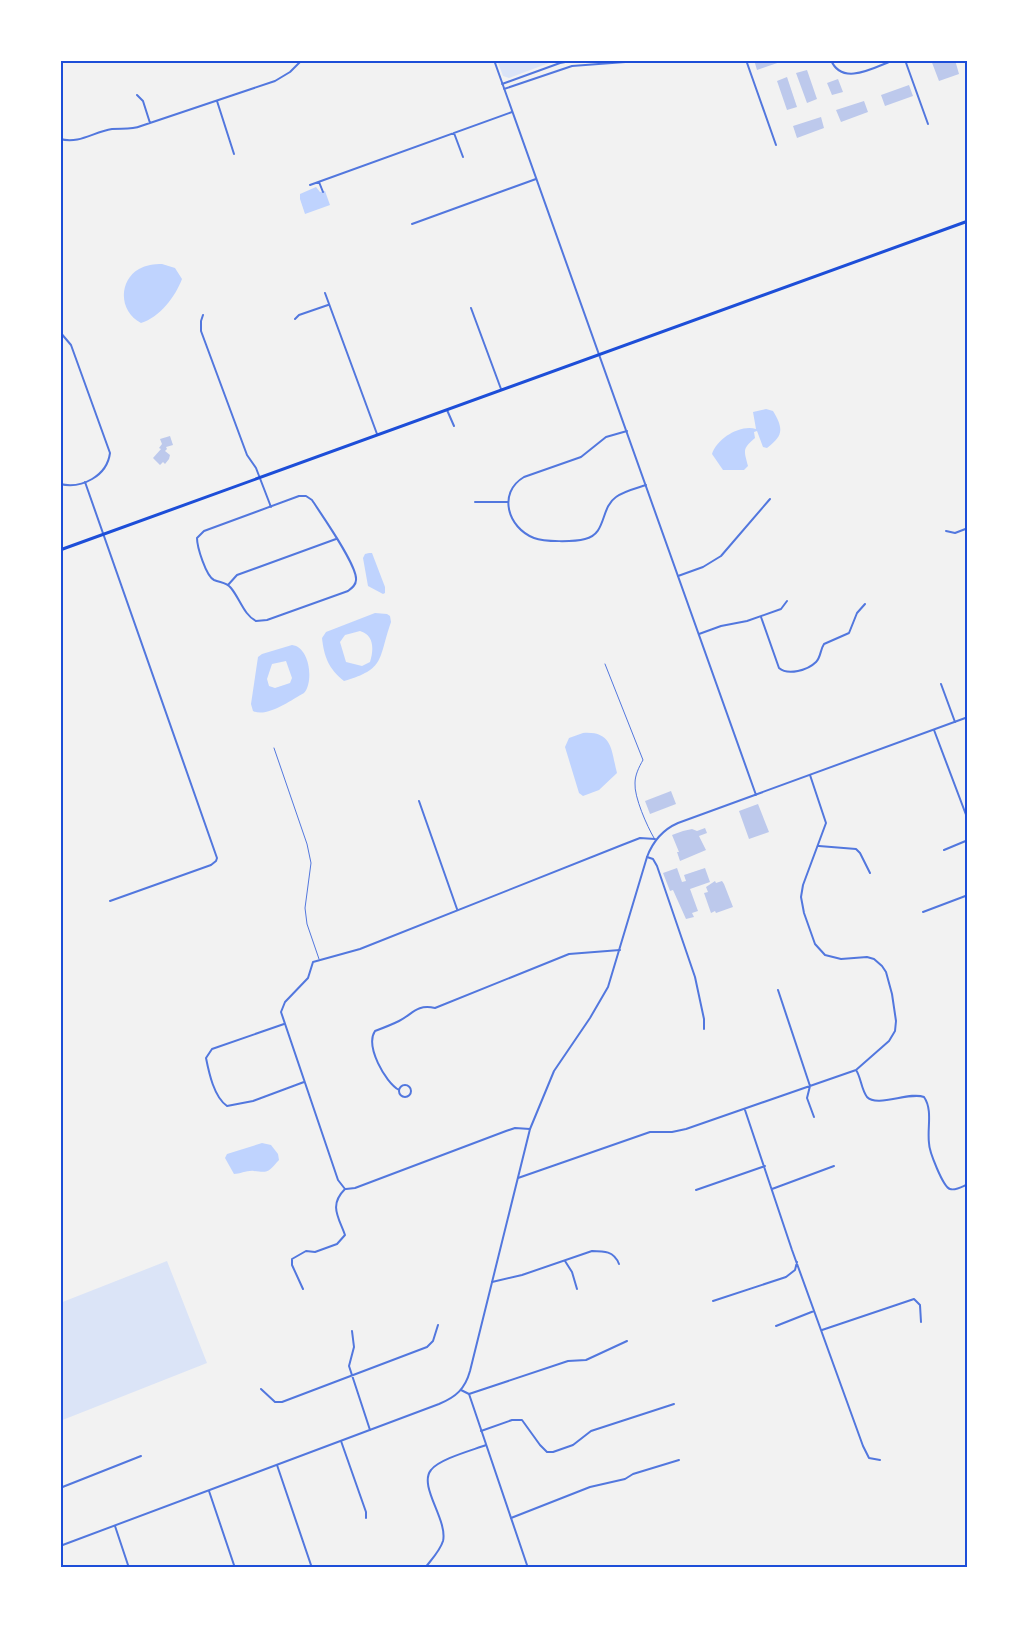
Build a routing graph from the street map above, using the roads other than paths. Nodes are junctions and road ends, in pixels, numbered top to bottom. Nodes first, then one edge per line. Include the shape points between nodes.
1 (302, 60) edge
2 (494, 60) edge
3 (576, 60) edge
4 (652, 60) edge
5 (747, 60) edge
6 (831, 60) edge
7 (894, 60) edge
8 (905, 60) edge
9 (603, 62) edge
10 (502, 84) junction
11 (504, 89) junction
12 (137, 94) dead end
13 (217, 101) junction
14 (512, 112) junction
15 (150, 123) junction
16 (928, 124) dead end
17 (454, 133) junction
18 (60, 139) edge
19 (776, 145) dead end
20 (234, 154) dead end
21 (463, 157) dead end
22 (536, 179) junction
23 (319, 182) junction
24 (310, 185) dead end
25 (323, 192) dead end
26 (968, 220) edge
27 (412, 224) dead end
28 (325, 293) dead end
29 (328, 305) junction
30 (471, 308) dead end
31 (203, 315) dead end
32 (295, 319) dead end
33 (60, 332) edge
34 (600, 354) junction
35 (501, 389) junction
36 (446, 409) junction
37 (454, 426) dead end
38 (627, 431) junction
39 (377, 434) junction
40 (259, 477) junction
41 (85, 482) junction
42 (60, 484) edge
43 (646, 485) junction
44 (770, 499) dead end
45 (475, 502) dead end
46 (507, 502) junction
47 (270, 507) junction
48 (968, 528) edge
49 (946, 531) dead end
50 (104, 534) junction
51 (336, 539) junction
52 (60, 550) edge
53 (678, 576) junction
54 (228, 585) junction
55 (787, 601) dead end
56 (866, 604) dead end
57 (761, 617) junction
58 (699, 634) junction
59 (605, 664) dead end
60 (941, 684) dead end
61 (968, 717) edge
62 (956, 722) junction
63 (934, 730) junction
64 (274, 747) dead end
65 (810, 775) junction
66 (756, 795) junction
67 (419, 801) dead end
68 (968, 820) edge
69 (655, 839) junction
70 (968, 840) edge
71 (818, 846) junction
72 (944, 850) dead end
73 (647, 857) junction
74 (870, 873) dead end
75 (968, 895) edge
76 (110, 901) dead end
77 (457, 909) junction
78 (922, 912) dead end
79 (620, 950) junction
80 (319, 959) junction
81 (778, 990) dead end
82 (284, 1024) junction
83 (704, 1029) dead end
84 (856, 1070) junction
85 (304, 1082) junction
86 (810, 1086) junction
87 (399, 1090) junction
88 (745, 1109) junction
89 (814, 1117) dead end
90 (530, 1129) junction
91 (765, 1166) junction
92 (834, 1166) dead end
93 (518, 1178) junction
94 (968, 1184) edge
95 (345, 1189) junction
96 (772, 1189) junction
97 (696, 1190) dead end
98 (564, 1261) junction
99 (797, 1262) junction
100 (619, 1263) dead end
101 (492, 1282) junction
102 (303, 1289) dead end
103 (577, 1289) dead end
104 (713, 1301) dead end
105 (814, 1311) junction
106 (921, 1322) dead end
107 (438, 1325) dead end
108 (776, 1326) dead end
109 (822, 1329) junction
110 (352, 1331) dead end
111 (627, 1341) dead end
112 (351, 1376) junction
113 (261, 1389) dead end
114 (461, 1390) junction
115 (470, 1394) junction
116 (674, 1404) dead end
117 (370, 1430) junction
118 (481, 1431) junction
119 (341, 1440) junction
120 (486, 1445) junction
121 (141, 1456) dead end
122 (679, 1460) dead end
123 (880, 1460) dead end
124 (277, 1465) junction
125 (60, 1488) edge
126 (209, 1491) junction
127 (366, 1518) dead end
128 (511, 1518) junction
129 (115, 1526) junction
130 (60, 1546) edge
131 (129, 1568) edge
132 (236, 1568) edge
133 (312, 1568) edge
134 (425, 1568) edge
135 (528, 1568) edge

1 - 13 street via 275,81
2 - 10 street
3 - 10 street
4 - 9 street
5 - 19 street
6 - 7 street via 837,70 847,75
8 - 16 street
9 - 11 street via 572,66
10 - 11 street
11 - 14 street
12 - 15 street
13 - 15 street
13 - 20 street
14 - 17 street
14 - 22 street
15 - 18 street via 110,129 79,140
17 - 21 street
17 - 23 street
22 - 27 street
22 - 34 street
23 - 24 street
23 - 25 street
26 - 34 main road
28 - 29 street
29 - 32 street
29 - 39 street
30 - 35 street
31 - 40 street via 201,331 247,455
33 - 41 street via 71,345 109,448 106,468
34 - 35 main road
34 - 38 street
35 - 36 main road
36 - 37 street
36 - 39 main road
38 - 43 street
38 - 46 street via 606,438 581,457 515,482
39 - 40 main road
40 - 47 street
40 - 50 main road
41 - 42 street
41 - 50 street
43 - 46 street via 616,497 592,537 577,540 532,537 519,527
43 - 53 street
44 - 53 street via 721,556
45 - 46 street
47 - 51 street via 306,496
47 - 54 street via 197,538 208,575
48 - 49 street via 955,533
50 - 52 main road
50 - 76 street via 217,858 211,865
51 - 54 street via 235,576
51 - 54 street via 355,571 356,583 348,591 259,622 250,617
53 - 58 street
55 - 57 street via 781,609
56 - 57 street via 856,613 851,631 824,644 814,664 792,672 783,672 778,666
57 - 58 street
58 - 66 street
59 - 69 lane via 643,760 634,785
60 - 62 street
61 - 62 street
62 - 63 street
63 - 65 street
63 - 68 street
64 - 80 lane via 311,862 305,908
65 - 66 street
65 - 71 street via 826,823
66 - 69 street via 674,825
67 - 77 street
69 - 73 street
69 - 77 street via 640,838 621,844
70 - 72 street
71 - 74 street via 856,849
71 - 84 street via 801,897 815,944 831,958 867,957 880,963 895,1011 896,1026 891,1038
73 - 79 street
73 - 83 street via 657,866 695,977
75 - 78 street
77 - 80 street via 360,949
79 - 87 street via 569,954 435,1008 410,1012 400,1021 375,1031 372,1041 378,1064
79 - 90 street via 608,987 554,1071
80 - 82 street via 311,964 305,982 285,1002 281,1012
81 - 86 street
82 - 85 street
82 - 85 street via 212,1049 206,1058 208,1069 222,1103 227,1106
84 - 86 street
84 - 94 street via 871,1100 924,1097 929,1146 944,1183 954,1189
85 - 95 street via 338,1180
86 - 88 street
86 - 89 street via 807,1098
87 - 87 street via 404,1097 411,1092 406,1084
88 - 91 street
88 - 93 street via 685,1129 650,1132
90 - 93 street
90 - 95 street via 515,1128
91 - 96 street
91 - 97 street
92 - 96 street
93 - 101 street
95 - 102 street via 335,1206 345,1235 342,1239 292,1259
96 - 99 street
98 - 100 street via 584,1252 601,1251 613,1254
98 - 101 street
98 - 103 street
99 - 104 street via 795,1270 786,1277
99 - 105 street
101 - 114 street via 470,1371
105 - 108 street
105 - 109 street
106 - 109 street via 921,1305 914,1299
107 - 112 street via 430,1346
109 - 123 street via 866,1455
110 - 112 street
111 - 115 street via 586,1360 568,1361
112 - 113 street via 279,1402
112 - 117 street
114 - 115 street
114 - 117 street via 451,1399
115 - 118 street
116 - 118 street via 591,1431 573,1445 553,1452 540,1445 522,1420
117 - 119 street
118 - 120 street
119 - 124 street
119 - 127 street
120 - 128 street
120 - 134 street via 431,1470 427,1482 444,1534 440,1548
121 - 125 street
122 - 128 street via 590,1487
124 - 126 street
124 - 133 street
126 - 129 street
126 - 132 street
128 - 135 street
129 - 130 street
129 - 131 street

